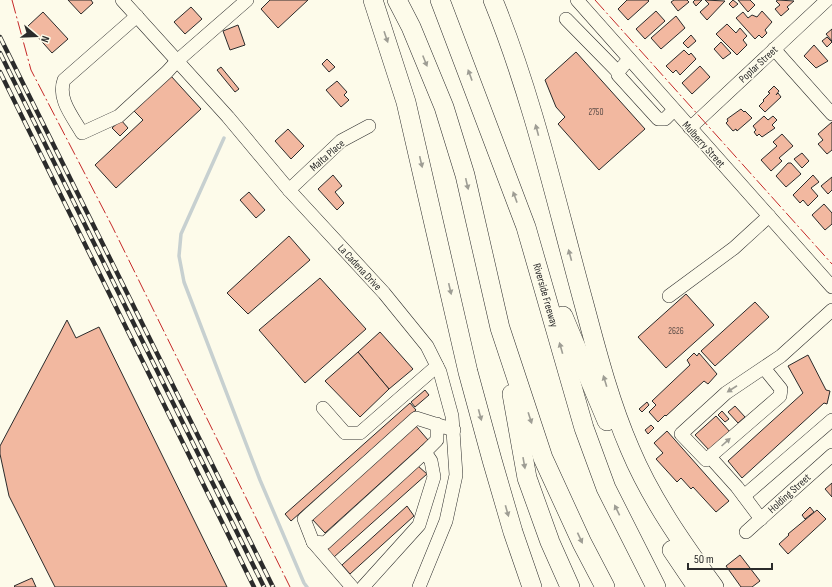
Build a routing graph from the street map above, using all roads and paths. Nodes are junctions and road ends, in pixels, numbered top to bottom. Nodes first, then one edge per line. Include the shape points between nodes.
1 (122, 0) edge
2 (247, 0) edge
3 (373, 0) edge
4 (397, 0) edge
5 (440, 0) edge
6 (493, 0) edge
7 (577, 0) edge
8 (827, 0) edge
9 (137, 16) junction
10 (566, 19) dead end
11 (774, 49) junction
12 (630, 59) junction
13 (177, 61) junction
14 (618, 72) junction
15 (674, 110) junction
16 (832, 114) edge
17 (369, 126) dead end
18 (690, 128) junction
19 (289, 190) junction
20 (769, 216) junction
21 (526, 227) junction
22 (832, 287) edge
23 (669, 296) dead end
24 (832, 310) edge
25 (500, 328) junction
26 (437, 366) junction
27 (764, 368) junction
28 (323, 408) dead end
29 (832, 420) edge
30 (437, 424) junction
31 (454, 430) junction
32 (425, 452) junction
33 (832, 455) edge
34 (710, 457) junction
35 (744, 496) junction
36 (761, 519) junction
37 (746, 532) dead end
38 (313, 542) junction
39 (634, 545) junction
40 (352, 587) edge
41 (363, 587) edge
42 (419, 587) edge
43 (532, 587) edge
44 (570, 587) edge
45 (605, 587) edge
46 (656, 587) edge
47 (663, 587) edge
48 (696, 587) edge
49 (714, 587) edge

1 - 9 street, La Cadena Drive
2 - 13 street
3 -> 43 highway via 406,102 468,372 513,532
4 -> 25 highway via 444,107 465,175
21 -> 5 highway, Riverside Freeway
49 -> 6 highway via 656,502 618,418 594,342 527,96
7 - 12 street, Mulberry Street
8 - 11 street, Poplar Street
9 - 13 street, La Cadena Drive
9 - 13 street via 64,80 62,96 82,132 119,116
10 - 14 street
11 - 16 street
11 - 18 street, Poplar Street
12 - 14 street
12 - 15 street, Mulberry Street
13 - 19 street, La Cadena Drive
14 - 15 street via 658,119 665,119
15 - 18 street, Mulberry Street
17 - 19 street, Malta Place via 341,142
18 - 20 street, Mulberry Street
19 - 26 street, La Cadena Drive via 409,322 427,346
20 - 22 street, Mulberry Street
20 - 23 street via 734,248
39 -> 21 highway, Riverside Freeway via 606,488 584,428
21 - 48 highway via 624,461 666,540
24 - 27 street
25 -> 44 highway via 527,478 550,542
25 -> 45 highway via 543,458
26 - 28 street via 360,433 346,433
26 - 31 street, La Cadena Drive via 447,393
34 -> 27 street via 780,396 781,389
27 -> 34 street via 726,393 681,434 706,460
29 - 35 street
30 - 31 street
30 - 32 street via 437,440
30 - 38 street via 416,418 304,519
31 - 42 street, La Cadena Drive via 456,476 452,502
32 - 38 street via 325,543
32 - 41 street via 431,461 434,477 419,525
33 - 36 street, Holding Street
34 - 35 street
35 - 36 street
36 - 37 street, Holding Street
38 - 40 street
39 - 46 highway, Riverside Freeway
39 - 47 highway

